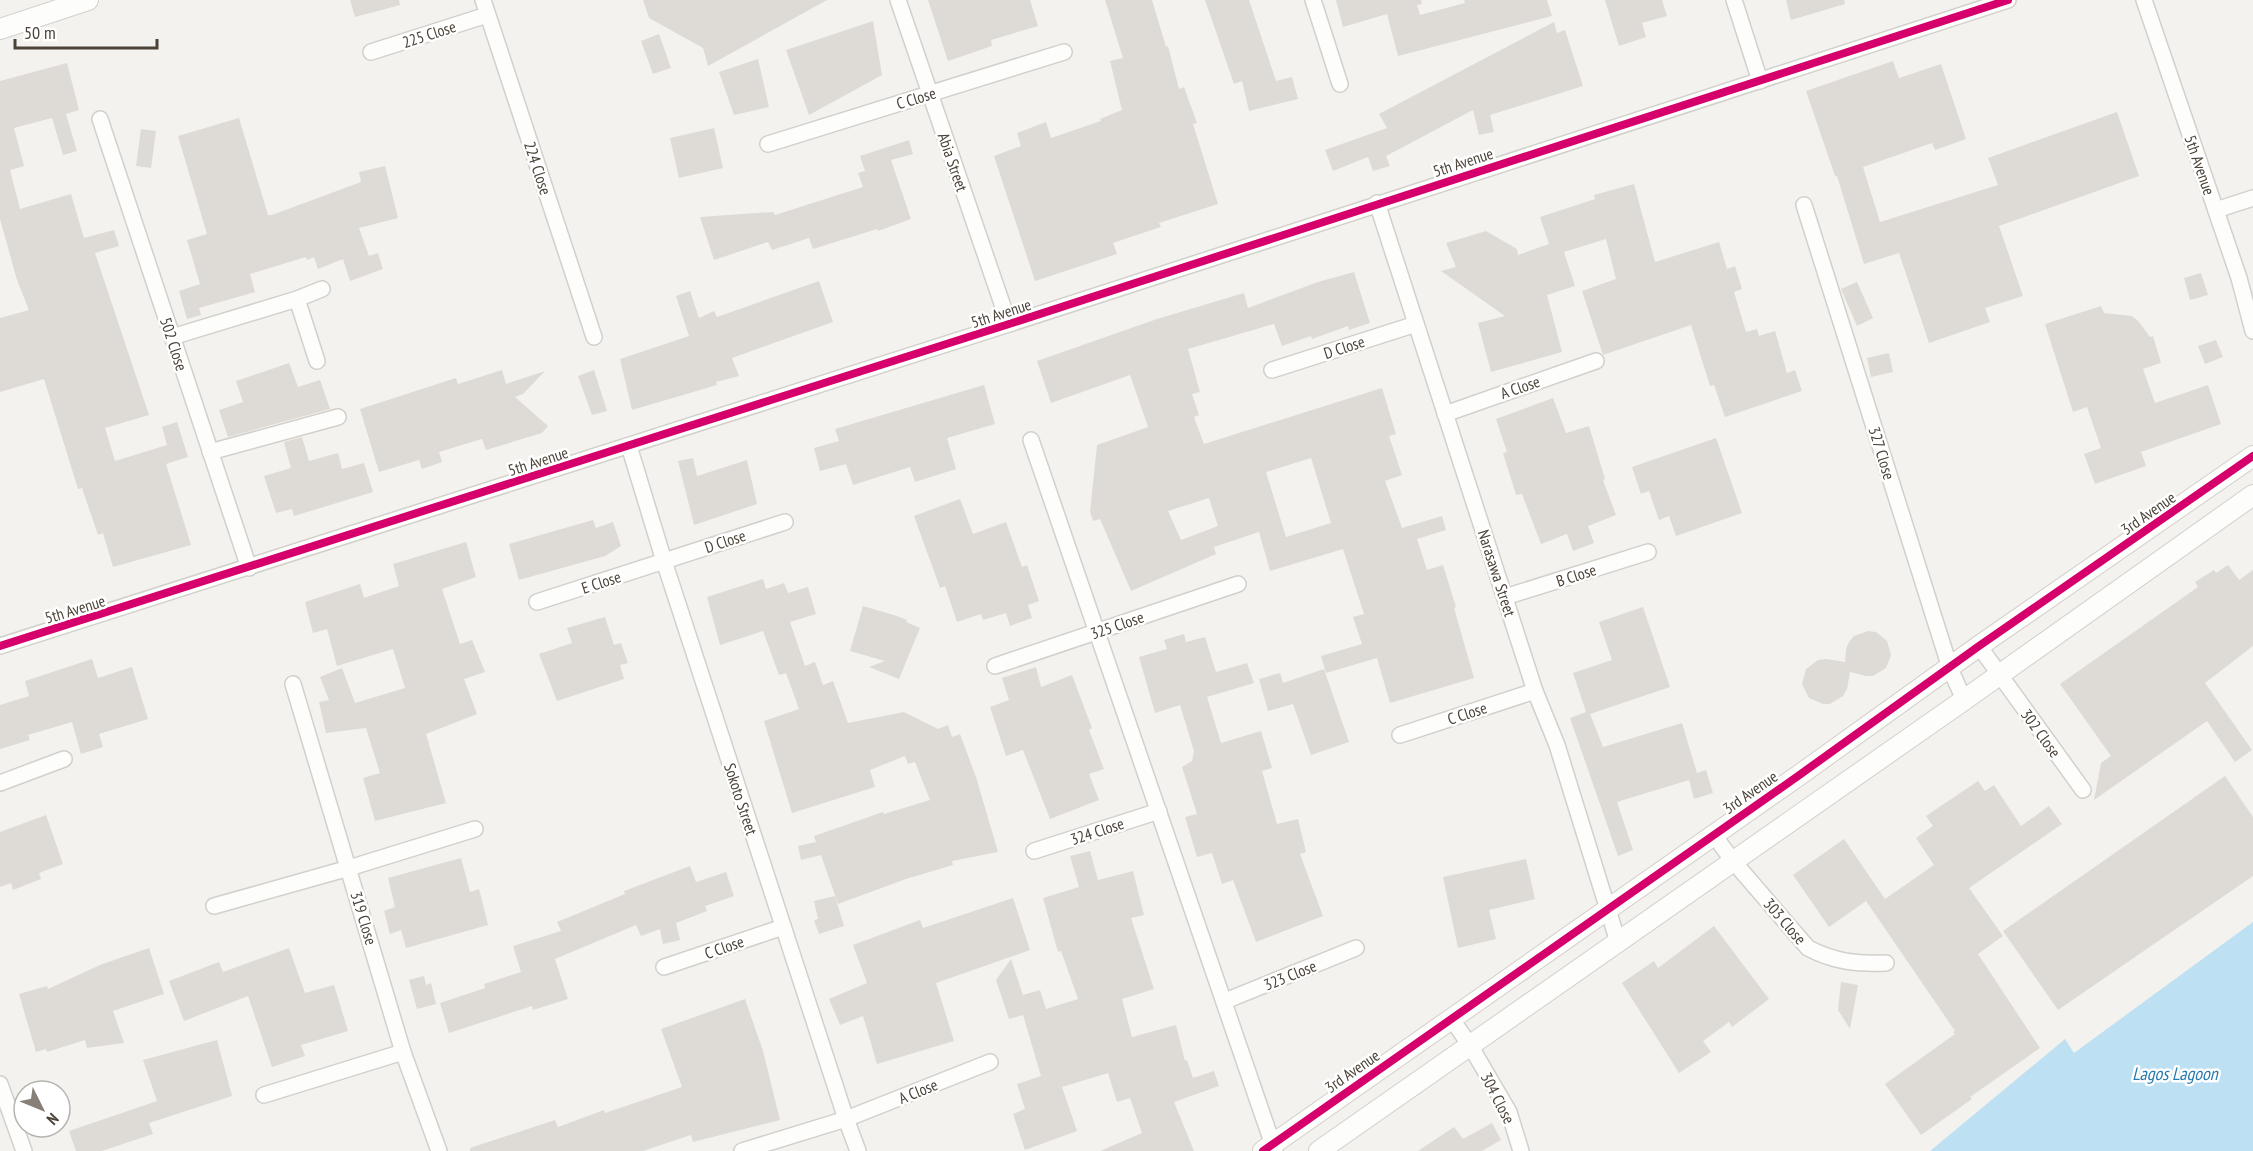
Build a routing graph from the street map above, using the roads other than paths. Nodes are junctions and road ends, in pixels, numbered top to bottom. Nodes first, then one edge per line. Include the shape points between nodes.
1 (88, 0) edge
2 (483, 0) edge
3 (898, 0) edge
4 (1313, 0) edge
5 (1734, 0) edge
6 (2008, 0) edge
7 (2144, 0) edge
8 (487, 15) junction
9 (0, 28) edge
10 (371, 52) dead end
11 (1064, 52) dead end
12 (1760, 81) junction
13 (1340, 84) dead end
14 (929, 94) junction
15 (100, 119) dead end
16 (768, 144) dead end
17 (2253, 198) edge
18 (1377, 203) junction
19 (1804, 205) dead end
20 (2216, 210) junction
21 (322, 289) dead end
22 (297, 299) junction
23 (1009, 324) junction
24 (1416, 324) junction
25 (2253, 331) edge
26 (172, 337) junction
27 (594, 337) dead end
28 (317, 361) dead end
29 (1596, 361) dead end
30 (1272, 370) dead end
31 (1445, 414) junction
32 (338, 417) dead end
33 (1031, 440) dead end
34 (629, 446) junction
35 (210, 452) junction
36 (2253, 456) edge
37 (2253, 495) edge
38 (785, 522) dead end
39 (1648, 552) dead end
40 (664, 561) junction
41 (249, 568) junction
42 (1238, 584) dead end
43 (1505, 597) junction
44 (537, 602) dead end
45 (1097, 632) junction
46 (0, 646) edge
47 (1979, 646) junction
48 (995, 666) dead end
49 (1950, 668) junction
50 (1999, 675) junction
51 (293, 684) dead end
52 (1535, 691) junction
53 (1964, 700) junction
54 (1400, 735) dead end
55 (64, 759) dead end
56 (0, 783) edge
57 (2083, 790) dead end
58 (1159, 811) junction
59 (475, 830) dead end
60 (1713, 834) junction
61 (1034, 851) dead end
62 (1733, 861) junction
63 (349, 868) junction
64 (214, 906) dead end
65 (1608, 908) junction
66 (783, 927) junction
67 (1618, 942) junction
68 (1356, 948) dead end
69 (1886, 963) dead end
70 (664, 967) dead end
71 (1225, 1001) junction
72 (1451, 1018) junction
73 (1471, 1047) junction
74 (404, 1052) junction
75 (990, 1062) dead end
76 (0, 1084) edge
77 (264, 1095) dead end
78 (846, 1119) junction
79 (1270, 1149) edge
80 (24, 1151) edge
81 (439, 1151) edge
82 (742, 1151) edge
83 (858, 1151) edge
84 (1319, 1151) edge
85 (1521, 1151) edge

1 - 9 street
2 - 8 street, 224 Close
3 - 14 street, Abia Street
4 - 13 street
5 - 12 street
6 - 12 street, 5th Avenue
7 - 20 street, 5th Avenue
8 - 10 street, 225 Close
8 - 27 street, 224 Close
11 - 14 street, C Close
12 - 18 street, 5th Avenue
14 - 16 street, C Close
14 - 23 street, Abia Street
15 - 26 street, 502 Close
17 - 20 street
18 - 23 street, 5th Avenue
18 - 24 street, Narasawa Street
19 - 49 street, 327 Close
20 - 25 street, 5th Avenue
21 - 22 street
22 - 26 street
22 - 28 street
23 - 34 street, 5th Avenue
24 - 30 street, D Close
24 - 31 street, Narasawa Street
26 - 35 street, 502 Close
29 - 31 street, A Close
31 - 43 street, Narasawa Street
32 - 35 street
33 - 45 street
34 - 40 street, Sokoto Street
34 - 41 street, 5th Avenue
35 - 41 street, 502 Close
36 - 47 street, 3rd Avenue
37 - 50 street
38 - 40 street, D Close
39 - 43 street, B Close
40 - 44 street, E Close
40 - 66 street, Sokoto Street
41 - 46 street, 5th Avenue
42 - 45 street, 325 Close
43 - 52 street, Narasawa Street
45 - 48 street, 325 Close
45 - 58 street
47 - 49 street, 3rd Avenue
47 - 50 street, 302 Close
49 - 53 street, 327 Close
49 - 60 street, 3rd Avenue
50 - 53 street
50 - 57 street, 302 Close
51 - 63 street, 319 Close
52 - 54 street, C Close
52 - 65 street, Narasawa Street via 1557,745
53 - 62 street
55 - 56 street
58 - 61 street, 324 Close
58 - 71 street
59 - 63 street
60 - 62 street, 303 Close
60 - 65 street, 3rd Avenue
62 - 67 street
62 - 69 street, 303 Close via 1808,948 1856,964
63 - 64 street
63 - 74 street, 319 Close
65 - 67 street, Narasawa Street
65 - 72 street, 3rd Avenue
66 - 70 street, C Close
66 - 78 street, Sokoto Street
67 - 73 street
68 - 71 street, 323 Close
71 - 79 street
72 - 73 street, 304 Close
72 - 79 street, 3rd Avenue
73 - 84 street
73 - 85 street, 304 Close via 1509,1112
74 - 77 street
74 - 81 street, 319 Close
75 - 78 street, A Close
76 - 80 street
78 - 82 street
78 - 83 street, Sokoto Street

